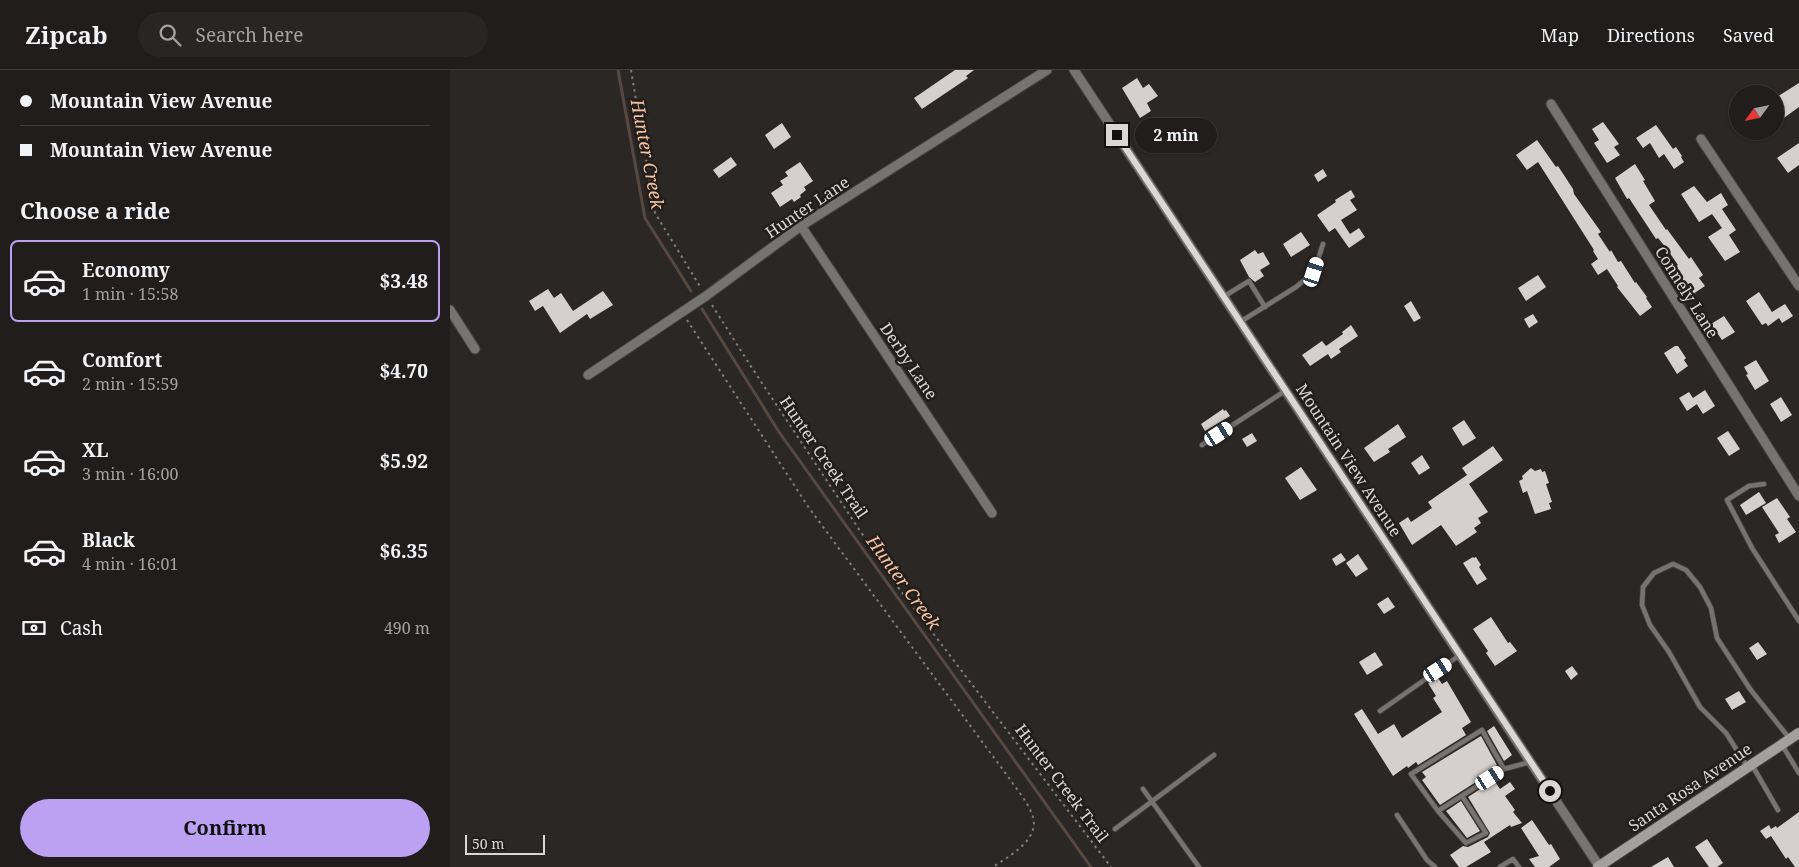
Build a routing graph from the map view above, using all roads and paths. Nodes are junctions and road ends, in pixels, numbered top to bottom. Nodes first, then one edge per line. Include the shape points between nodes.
1 (632, 70) edge
2 (1047, 70) edge
3 (1074, 70) edge
4 (1550, 104) dead end
5 (1701, 139) dead end
6 (801, 226) junction
7 (1323, 244) dead end
8 (1799, 286) edge
9 (706, 296) junction
10 (1223, 296) junction
11 (1265, 307) junction
12 (450, 310) edge
13 (681, 311) junction
14 (1240, 322) junction
15 (475, 349) dead end
16 (588, 375) dead end
17 (1285, 391) junction
18 (1202, 445) dead end
19 (1764, 484) dead end
20 (1799, 496) edge
21 (992, 513) dead end
22 (1799, 621) edge
23 (1460, 655) junction
24 (1380, 711) dead end
25 (1794, 737) edge
26 (1214, 755) dead end
27 (1530, 762) junction
28 (1750, 766) junction
29 (1504, 770) junction
30 (1799, 773) edge
31 (1143, 789) dead end
32 (1462, 796) junction
33 (1152, 802) junction
34 (1778, 810) dead end
35 (1438, 811) junction
36 (1397, 815) dead end
37 (1115, 829) dead end
38 (993, 867) edge
39 (1112, 867) edge
40 (1199, 867) edge
41 (1435, 867) edge
42 (1500, 867) edge
43 (1519, 867) edge
44 (1599, 867) edge

1 - 9 path, Hunter Creek Trail via 655,213
2 - 6 street, Hunter Lane
3 - 10 street, Mountain View Avenue
4 - 20 street, Connely Lane
5 - 8 street
6 - 9 street, Hunter Lane
6 - 21 street, Derby Lane
7 - 11 lane via 1314,272
9 - 13 street, Hunter Lane
9 - 39 path, Hunter Creek Trail via 894,582
10 - 11 lane via 1249,281
10 - 14 street, Mountain View Avenue
11 - 14 lane
12 - 15 street
13 - 16 street, Hunter Lane
13 - 38 path via 809,508 1009,778 1033,816 1034,828 1028,841
14 - 17 street, Mountain View Avenue
17 - 18 lane
17 - 23 street, Mountain View Avenue
19 - 22 lane via 1749,486 1727,500 1752,548
23 - 24 lane
23 - 27 street, Mountain View Avenue
25 - 28 main road, Santa Rosa Avenue
25 - 28 lane via 1750,689 1718,638 1711,608 1696,581 1686,570 1673,564 1654,573 1643,587 1642,605 1650,626 1669,652 1700,707 1726,733
25 - 30 lane
26 - 33 lane
27 - 29 lane
27 - 44 street, Mountain View Avenue
28 - 34 lane
28 - 44 main road, Santa Rosa Avenue
29 - 32 lane
29 - 35 lane via 1482,730 1411,774
31 - 33 lane
32 - 35 lane
32 - 35 lane via 1486,833 1466,843
33 - 37 lane
33 - 40 lane
36 - 41 lane
42 - 43 lane via 1513,859

